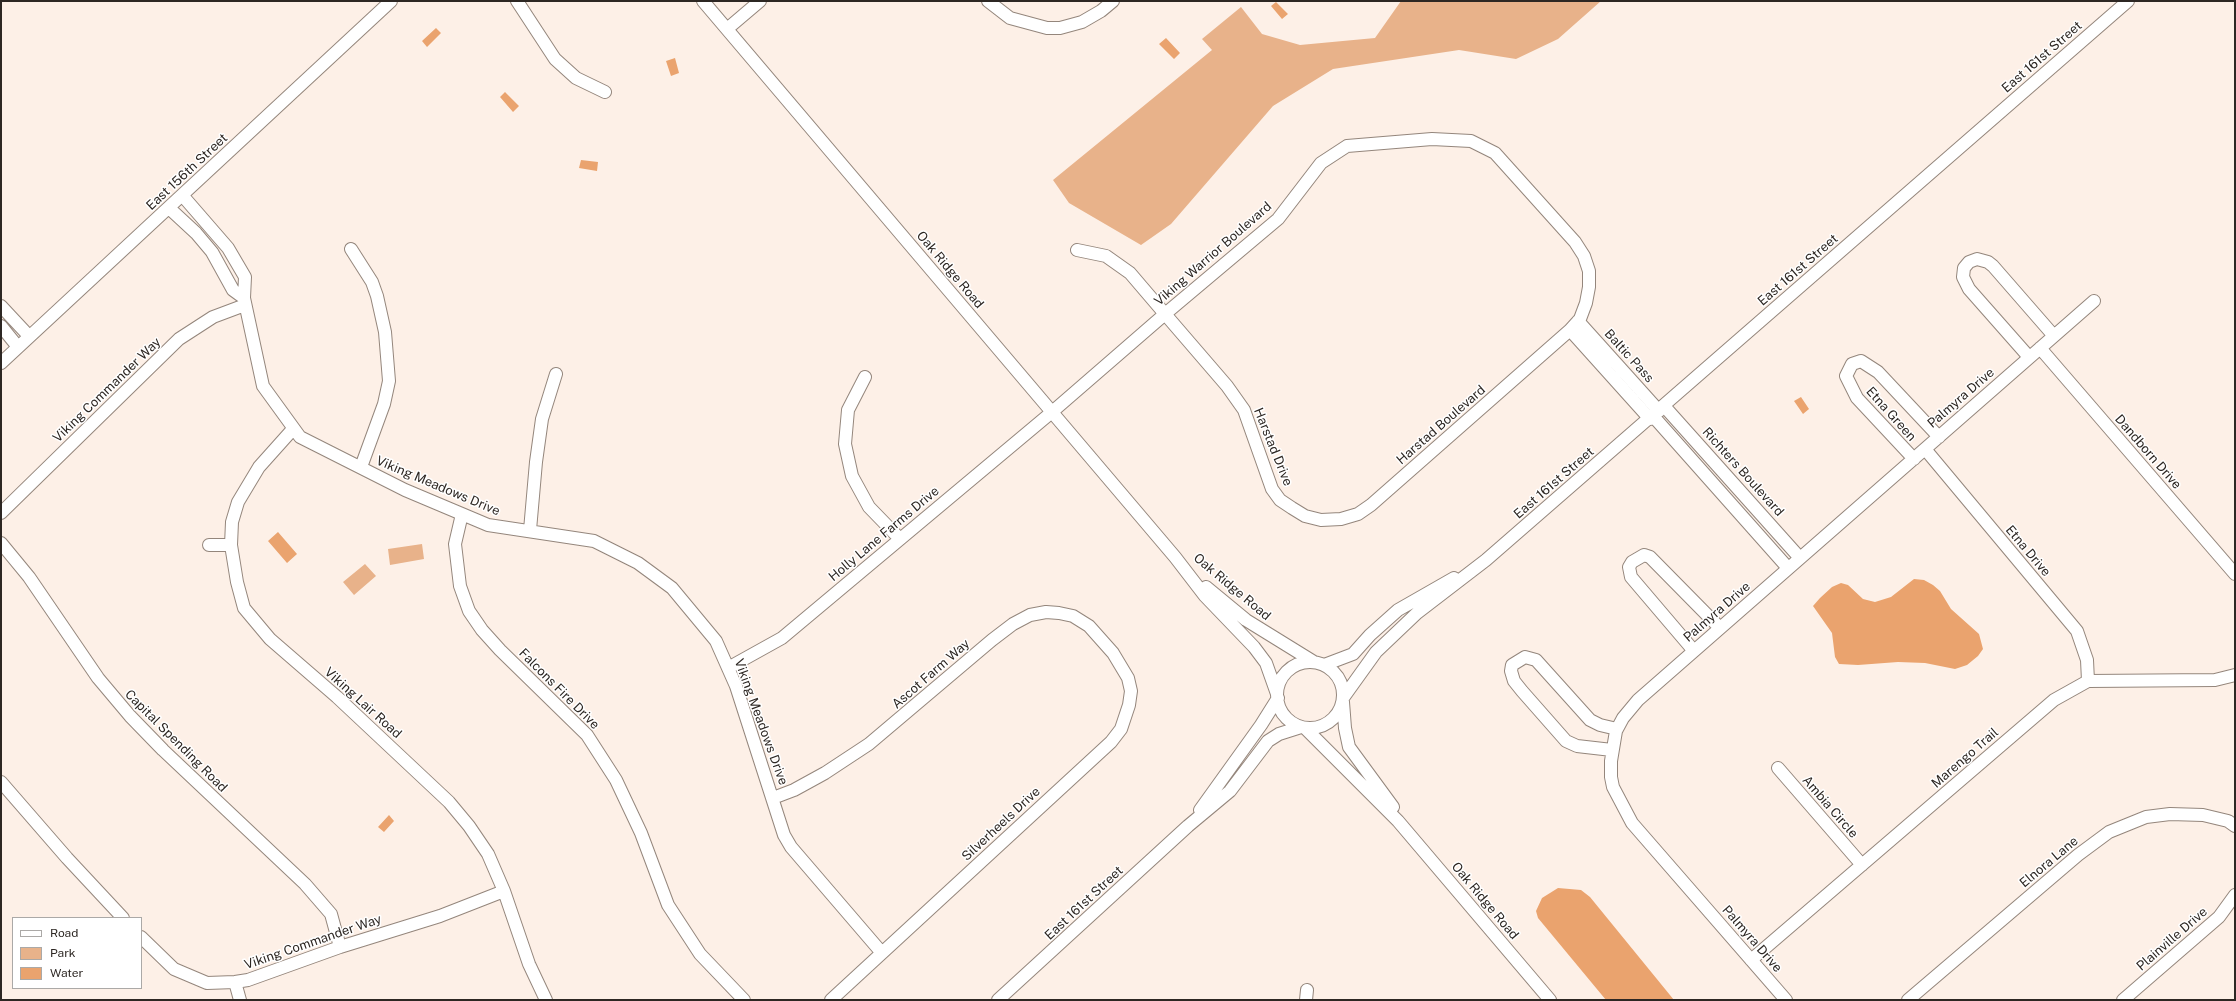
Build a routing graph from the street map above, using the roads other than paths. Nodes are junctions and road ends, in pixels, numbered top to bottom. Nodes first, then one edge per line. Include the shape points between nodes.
1 (391, 1) edge
2 (517, 1) edge
3 (703, 1) edge
4 (760, 1) edge
5 (988, 1) edge
6 (1113, 1) edge
7 (2128, 1) edge
8 (727, 30) junction
9 (605, 92) dead end
10 (182, 195) junction
11 (169, 208) junction
12 (351, 249) dead end
13 (1077, 250) dead end
14 (244, 301) junction
15 (2094, 301) dead end
16 (1, 306) edge
17 (1165, 314) junction
18 (1574, 325) junction
19 (1, 326) edge
20 (29, 336) junction
21 (2054, 336) junction
22 (18, 347) junction
23 (2040, 348) junction
24 (2029, 357) junction
25 (1, 363) edge
26 (556, 374) dead end
27 (865, 377) dead end
28 (1052, 412) junction
29 (1656, 413) junction
30 (293, 429) junction
31 (1939, 437) junction
32 (1925, 450) junction
33 (1914, 459) junction
34 (361, 467) junction
35 (1, 513) edge
36 (462, 514) junction
37 (1320, 520) joint
38 (530, 530) junction
39 (900, 539) junction
40 (1, 543) edge
41 (209, 545) dead end
42 (231, 545) junction
43 (1175, 557) junction
44 (1800, 558) junction
45 (1486, 560) junction
46 (1788, 568) junction
47 (2235, 574) edge
48 (1720, 628) junction
49 (1108, 645) joint
50 (1694, 651) junction
51 (1319, 663) junction
52 (728, 668) junction
53 (2235, 675) edge
54 (2088, 680) junction
55 (1277, 696) junction
56 (1343, 700) junction
57 (1303, 727) junction
58 (1617, 728) junction
59 (1612, 750) junction
60 (1778, 768) dead end
61 (1, 782) edge
62 (773, 798) junction
63 (1398, 821) junction
64 (1188, 826) junction
65 (2235, 826) edge
66 (1862, 865) junction
67 (504, 891) junction
68 (2235, 895) edge
69 (122, 917) edge
70 (142, 938) edge
71 (340, 947) junction
72 (882, 953) junction
73 (1752, 960) junction
74 (235, 982) junction
75 (240, 1000) edge
76 (546, 1000) edge
77 (744, 1000) edge
78 (831, 1000) edge
79 (998, 1000) edge
80 (1550, 1000) edge
81 (1786, 1000) edge
82 (1908, 1000) edge
83 (2123, 1000) edge

1 - 10 street, East 156th Street
2 - 9 street via 555,59 576,78
3 - 8 street, Oak Ridge Road
4 - 8 street
5 - 6 street via 1010,18 1047,28 1060,28 1082,22
7 - 29 street, East 161st Street
8 - 28 street, Oak Ridge Road
10 - 11 street, East 156th Street
10 - 14 street, Viking Meadows Drive via 228,248 245,277
11 - 14 street via 196,233 215,258 233,290
11 - 20 street, East 156th Street
12 - 34 street via 372,282 377,296 385,332 388,374 384,404
13 - 17 street, Harstad Drive via 1106,256 1130,273
14 - 30 street, Viking Meadows Drive via 263,386
14 - 35 street, Viking Commander Way via 179,339
15 - 21 street, Palmyra Drive
16 - 20 street
17 - 18 street, Viking Warrior Boulevard via 1278,219 1320,163 1347,146 1432,139 1471,141 1495,153 1575,242 1584,256 1589,271 1589,287 1586,303
17 - 28 street, Viking Warrior Boulevard
17 - 37 street, Harstad Drive via 1227,386 1244,410 1272,489 1280,500 1305,516
18 - 29 street, Baltic Pass
18 - 37 street, Harstad Boulevard via 1371,505 1358,514 1341,519
19 - 22 street
20 - 22 street, East 156th Street
21 - 23 street, Palmyra Drive
21 - 24 street via 1993,266 1977,259 1969,262 1964,268 1963,277 1969,289
22 - 25 street, East 156th Street
23 - 24 street, Palmyra Drive
23 - 47 street, Dandborn Drive
24 - 31 street, Palmyra Drive
26 - 38 street via 542,419
27 - 39 street via 848,410 845,444 852,476 869,507
28 - 39 street, Holly Lane Farms Drive
28 - 43 street, Oak Ridge Road
29 - 44 street, Richters Boulevard
29 - 45 street, East 161st Street
29 - 46 street
30 - 34 street, Viking Meadows Drive via 300,437
30 - 42 street, Viking Lair Road via 259,467 238,502 232,522
31 - 32 street, Palmyra Drive
31 - 33 street, Etna Green via 1878,372 1861,361 1852,364 1846,376 1856,398
32 - 33 street, Palmyra Drive
32 - 54 street, Etna Drive via 2077,631 2087,660
33 - 44 street, Palmyra Drive
34 - 36 street, Viking Meadows Drive
36 - 38 street, Viking Meadows Drive via 488,525
36 - 77 street, Falcons Fire Drive via 455,544 460,586 469,611 500,650 587,735 616,780 641,832 668,905 700,954
38 - 52 street, Viking Meadows Drive via 594,542 638,563 672,588 698,617 716,640
39 - 52 street, Holly Lane Farms Drive via 782,638
40 - 71 street, Capital Spending Road via 29,577 98,678 130,716 305,884 331,914
41 - 42 street
42 - 67 street, Viking Lair Road via 244,608 270,639 337,697 449,802 488,854
43 - 51 street, Oak Ridge Road via 1246,620
43 - 55 street, Oak Ridge Road via 1205,596 1266,663
44 - 46 street, Palmyra Drive
45 - 51 street, East 161st Street via 1398,610 1353,654
45 - 56 street, East 161st Street via 1417,613 1376,652
46 - 48 street, Palmyra Drive
48 - 50 street, Palmyra Drive
48 - 50 street via 1650,557 1639,556 1632,562 1628,567 1631,577
49 - 62 street, Ascot Farm Way via 1089,626 1073,616 1046,612 1030,615 1012,624 992,640 869,744 819,776
49 - 72 street, Silverheels Drive via 1128,678 1129,705 1121,729 1111,742
50 - 58 street, Palmyra Drive via 1638,700
51 - 55 street via 1298,665 1285,674 1279,683
51 - 56 street via 1333,671 1340,679
52 - 62 street, Viking Meadows Drive
53 - 54 street via 2215,680
54 - 66 street, Marengo Trail via 2054,700
55 - 57 street via 1283,715
55 - 64 street, East 161st Street via 1256,731
56 - 57 street via 1340,711 1333,720 1323,726
56 - 63 street, Oak Ridge Road via 1350,747 1392,806
57 - 63 street, Oak Ridge Road
57 - 64 street, East 161st Street via 1279,734 1268,741 1230,791
58 - 59 street, Palmyra Drive
58 - 59 street via 1590,720 1536,660 1525,657 1512,665 1514,681 1566,741 1578,746
59 - 73 street, Palmyra Drive via 1613,786 1632,823
60 - 66 street, Ambia Circle
61 - 69 street
62 - 72 street, Viking Meadows Drive via 784,835 791,847
63 - 80 street, Oak Ridge Road
64 - 79 street, East 161st Street
65 - 82 street, Elnora Lane via 2203,815 2170,814 2146,818 2109,832 2078,855
66 - 73 street, Marengo Trail
67 - 71 street, Viking Commander Way via 440,916
67 - 76 street, Viking Lair Road via 529,964
68 - 83 street, Plainville Drive via 2219,917
70 - 74 street, Viking Commander Way via 174,969 207,983
71 - 74 street, Viking Commander Way via 270,973
72 - 78 street, Silverheels Drive
73 - 81 street, Palmyra Drive
74 - 75 street

